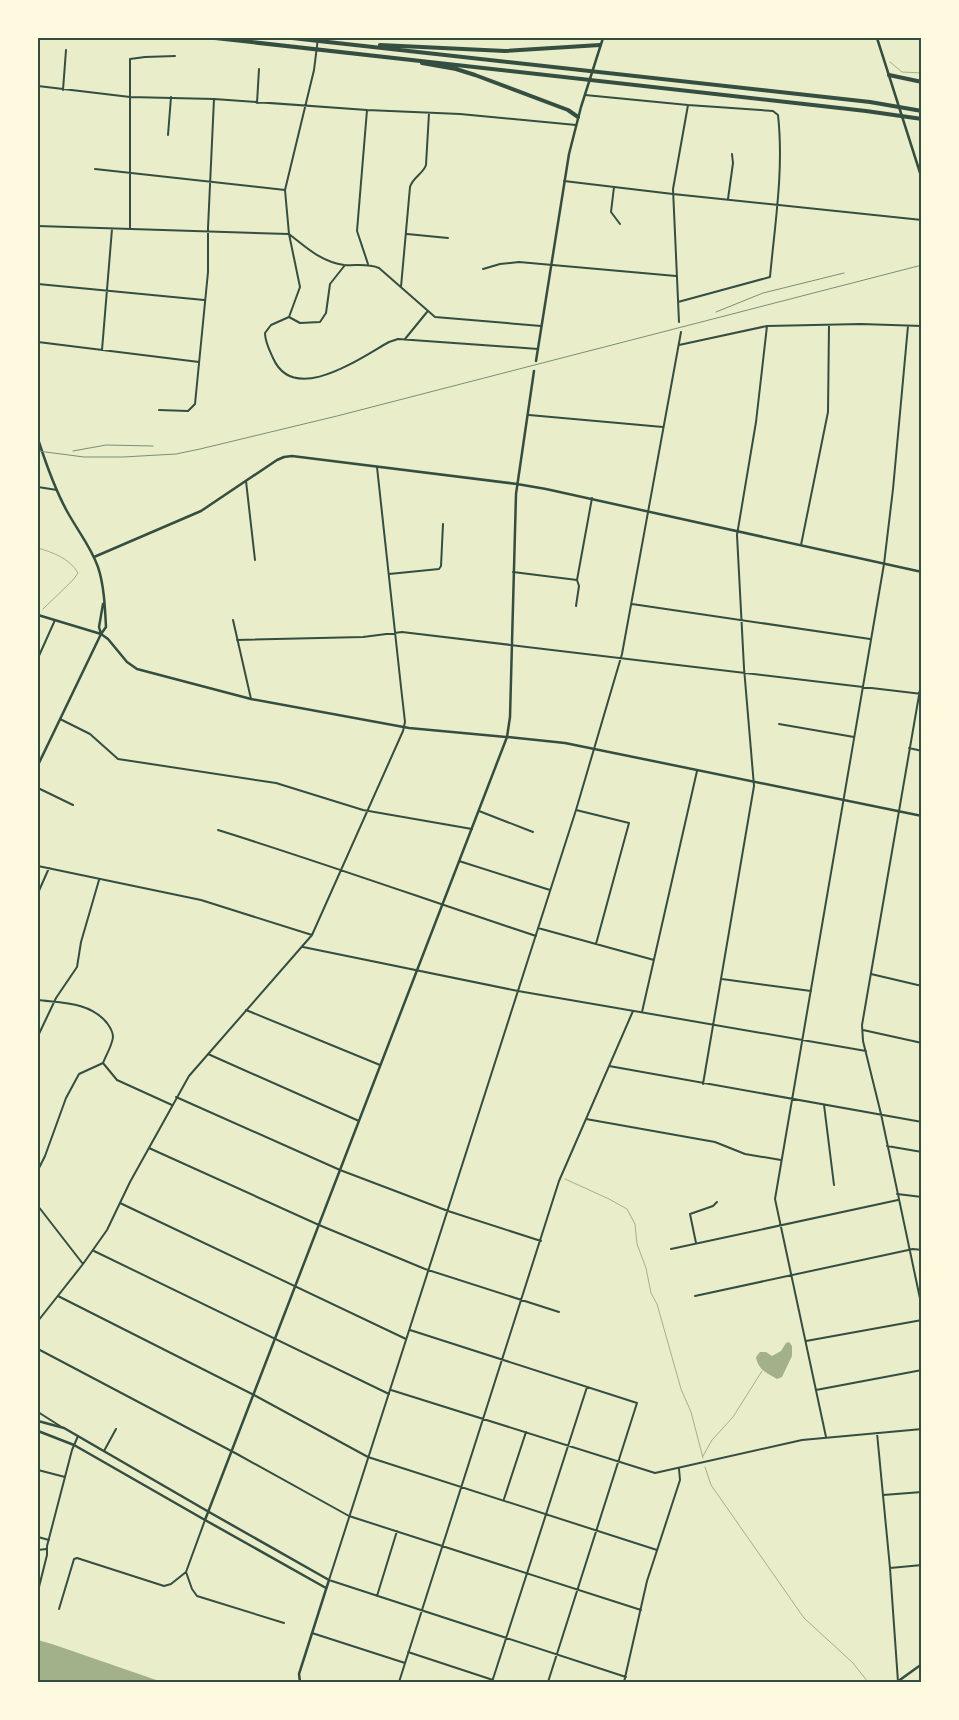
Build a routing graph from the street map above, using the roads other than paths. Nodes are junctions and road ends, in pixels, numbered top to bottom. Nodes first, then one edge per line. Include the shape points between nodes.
1 (215, 38) edge
2 (292, 38) edge
3 (318, 38) edge
4 (603, 38) edge
5 (877, 38) edge
6 (341, 43) junction
7 (600, 45) junction
8 (66, 50) dead end
9 (175, 56) dead end
10 (381, 56) junction
11 (259, 70) dead end
12 (889, 75) junction
13 (922, 82) edge
14 (38, 86) edge
15 (63, 90) junction
16 (585, 95) junction
17 (130, 97) junction
18 (172, 98) junction
19 (214, 99) junction
20 (257, 103) junction
21 (306, 106) junction
22 (688, 106) junction
23 (367, 110) junction
24 (922, 111) edge
25 (428, 113) junction
26 (578, 117) junction
27 (919, 119) edge
28 (576, 125) junction
29 (168, 135) dead end
30 (732, 154) dead end
31 (95, 169) dead end
32 (921, 172) edge
33 (130, 173) junction
34 (922, 179) edge
35 (211, 181) junction
36 (564, 181) junction
37 (614, 187) junction
38 (285, 190) junction
39 (673, 194) junction
40 (728, 199) junction
41 (778, 204) junction
42 (922, 220) edge
43 (620, 224) dead end
44 (38, 226) edge
45 (112, 228) junction
46 (130, 229) junction
47 (208, 232) junction
48 (289, 234) junction
49 (407, 234) junction
50 (448, 238) dead end
51 (368, 264) junction
52 (345, 265) junction
53 (551, 266) junction
54 (483, 269) dead end
55 (676, 276) junction
56 (38, 284) edge
57 (401, 287) junction
58 (107, 291) junction
59 (204, 300) junction
60 (678, 302) junction
61 (428, 312) junction
62 (289, 317) junction
63 (679, 322) dead end
64 (829, 325) junction
65 (541, 326) junction
66 (767, 326) junction
67 (908, 326) junction
68 (922, 326) edge
69 (681, 332) dead end
70 (405, 339) junction
71 (38, 342) edge
72 (679, 345) junction
73 (538, 349) junction
74 (102, 350) junction
75 (536, 361) dead end
76 (199, 362) junction
77 (534, 371) dead end
78 (159, 410) dead end
79 (527, 415) junction
80 (663, 427) junction
81 (38, 439) edge
82 (377, 467) junction
83 (246, 482) junction
84 (516, 484) junction
85 (38, 487) edge
86 (56, 490) junction
87 (592, 498) junction
88 (648, 511) junction
89 (442, 524) dead end
90 (737, 530) junction
91 (801, 545) junction
92 (94, 557) junction
93 (255, 560) dead end
94 (884, 564) junction
95 (513, 572) junction
96 (922, 572) edge
97 (389, 574) junction
98 (577, 580) junction
99 (103, 601) junction
100 (631, 604) junction
101 (576, 606) dead end
102 (38, 615) edge
103 (55, 620) junction
104 (233, 620) dead end
105 (741, 621) junction
106 (396, 633) junction
107 (101, 634) junction
108 (870, 639) junction
109 (237, 640) junction
110 (512, 645) junction
111 (38, 658) edge
112 (621, 658) junction
113 (744, 673) junction
114 (922, 678) edge
115 (862, 688) junction
116 (920, 694) edge
117 (251, 700) junction
118 (60, 719) junction
119 (779, 724) dead end
120 (404, 727) junction
121 (507, 737) junction
122 (854, 737) junction
123 (909, 748) junction
124 (595, 749) junction
125 (922, 751) edge
126 (38, 765) edge
127 (697, 770) junction
128 (754, 781) junction
129 (38, 788) edge
130 (844, 800) junction
131 (74, 805) dead end
132 (368, 810) junction
133 (576, 810) junction
134 (898, 811) junction
135 (479, 812) junction
136 (922, 816) edge
137 (472, 829) junction
138 (218, 830) dead end
139 (533, 832) dead end
140 (459, 861) junction
141 (38, 866) edge
142 (49, 868) junction
143 (341, 871) junction
144 (99, 879) junction
145 (550, 890) junction
146 (38, 893) edge
147 (442, 904) junction
148 (538, 928) junction
149 (312, 935) junction
150 (536, 936) junction
151 (596, 944) junction
152 (302, 947) junction
153 (654, 960) junction
154 (417, 970) junction
155 (871, 974) junction
156 (721, 978) junction
157 (922, 986) edge
158 (518, 991) junction
159 (811, 991) junction
160 (38, 1000) edge
161 (54, 1002) junction
162 (246, 1010) junction
163 (633, 1011) junction
164 (642, 1012) junction
165 (713, 1025) junction
166 (862, 1030) junction
167 (38, 1036) edge
168 (802, 1040) junction
169 (922, 1042) edge
170 (866, 1051) junction
171 (208, 1054) junction
172 (103, 1063) junction
173 (380, 1065) junction
174 (609, 1066) junction
175 (703, 1084) junction
176 (176, 1097) junction
177 (792, 1099) junction
178 (172, 1104) junction
179 (824, 1104) junction
180 (881, 1114) junction
181 (586, 1119) junction
182 (359, 1121) junction
183 (922, 1122) edge
184 (887, 1146) junction
185 (149, 1148) junction
186 (922, 1152) edge
187 (781, 1160) junction
188 (38, 1170) edge
189 (340, 1170) junction
190 (834, 1184) dead end
191 (897, 1194) junction
192 (922, 1197) edge
193 (898, 1200) junction
194 (717, 1202) dead end
195 (120, 1203) junction
196 (38, 1206) edge
197 (448, 1211) junction
198 (319, 1225) junction
199 (781, 1226) junction
200 (541, 1241) junction
201 (696, 1243) junction
202 (671, 1249) dead end
203 (909, 1250) junction
204 (922, 1250) edge
205 (93, 1251) junction
206 (83, 1264) junction
207 (428, 1270) junction
208 (791, 1275) junction
209 (296, 1286) junction
210 (58, 1296) junction
211 (696, 1296) dead end
212 (522, 1301) junction
213 (922, 1308) edge
214 (559, 1312) dead end
215 (922, 1320) edge
216 (38, 1321) edge
217 (409, 1330) junction
218 (275, 1339) junction
219 (406, 1339) junction
220 (806, 1341) junction
221 (38, 1349) edge
222 (502, 1360) junction
223 (922, 1370) edge
224 (587, 1387) junction
225 (390, 1389) junction
226 (816, 1390) junction
227 (389, 1394) junction
228 (254, 1395) junction
229 (38, 1412) edge
230 (484, 1420) junction
231 (38, 1421) edge
232 (64, 1428) junction
233 (116, 1429) dead end
234 (922, 1429) edge
235 (38, 1431) edge
236 (526, 1432) junction
237 (877, 1433) junction
238 (78, 1436) junction
239 (826, 1437) junction
240 (74, 1444) junction
241 (568, 1446) junction
242 (104, 1451) junction
243 (232, 1452) junction
244 (368, 1457) junction
245 (619, 1463) junction
246 (679, 1469) junction
247 (38, 1470) edge
248 (65, 1477) junction
249 (462, 1487) junction
250 (922, 1492) edge
251 (883, 1495) junction
252 (504, 1500) junction
253 (209, 1512) junction
254 (546, 1514) junction
255 (349, 1516) junction
256 (206, 1520) junction
257 (597, 1530) junction
258 (397, 1532) junction
259 (38, 1537) edge
260 (49, 1540) junction
261 (443, 1546) junction
262 (46, 1549) junction
263 (38, 1550) edge
264 (657, 1550) junction
265 (922, 1565) edge
266 (890, 1568) junction
267 (186, 1572) junction
268 (527, 1574) junction
269 (329, 1580) junction
270 (326, 1588) junction
271 (578, 1590) junction
272 (38, 1591) edge
273 (377, 1596) junction
274 (59, 1609) dead end
275 (641, 1610) junction
276 (422, 1611) junction
277 (284, 1622) dead end
278 (312, 1633) junction
279 (506, 1638) junction
280 (408, 1652) junction
281 (557, 1654) junction
282 (405, 1663) junction
283 (922, 1664) edge
284 (626, 1676) junction
285 (493, 1681) edge
286 (300, 1682) edge
287 (399, 1682) edge
288 (548, 1682) edge
289 (624, 1682) edge
290 (897, 1682) edge

1 - 10 highway
2 - 6 highway
3 - 21 street
4 - 7 main road
5 - 12 main road
6 - 7 highway via 505,51
6 - 24 highway
7 - 16 main road
8 - 15 street
9 - 17 street via 130,59
10 - 26 highway via 456,69 568,110
10 - 27 highway
11 - 20 street
12 - 13 highway
12 - 32 main road
14 - 15 street
15 - 17 street
16 - 22 street
16 - 26 main road
17 - 18 street
17 - 33 street
18 - 19 street
18 - 29 street
19 - 20 street
19 - 35 street
20 - 21 street
21 - 23 street
21 - 38 street
22 - 39 street
22 - 41 street via 777,112 781,141
23 - 25 street
23 - 51 street via 357,231
25 - 28 street
25 - 49 street via 426,165 410,187
26 - 28 main road
28 - 36 main road
30 - 40 street
31 - 33 street
32 - 34 main road
33 - 35 street
33 - 46 street
35 - 38 street
35 - 47 street
36 - 37 street
36 - 53 main road
37 - 39 street
37 - 43 street via 611,212
38 - 48 street
39 - 40 street
39 - 55 street
40 - 41 street
41 - 42 street
41 - 60 street via 770,277
44 - 45 street
45 - 46 street
45 - 58 street
46 - 47 street
47 - 48 street
47 - 59 street
48 - 52 street via 321,258
48 - 62 street via 300,287
49 - 50 street
49 - 57 street
51 - 52 street
51 - 57 street via 384,270
52 - 62 street via 330,284 326,313 320,322 300,323
53 - 54 street via 519,262
53 - 55 street
53 - 65 main road
55 - 60 street
56 - 58 street
57 - 61 street
58 - 59 street
58 - 74 street
59 - 76 street
60 - 63 street
61 - 65 street via 437,317
61 - 70 street
62 - 70 street via 272,325 265,333 265,342 276,367 292,376 315,378 328,375 389,342
64 - 66 street
64 - 67 street
64 - 91 street via 828,412
65 - 73 main road
66 - 72 street
66 - 90 street via 756,422
67 - 68 street
67 - 94 street
69 - 72 street
70 - 73 street
71 - 74 street
72 - 80 street
73 - 75 main road
74 - 76 street
76 - 78 street via 195,404 188,410
77 - 79 main road
79 - 80 street
79 - 84 main road
80 - 88 street
81 - 86 main road
82 - 83 main road via 288,456
82 - 84 main road
82 - 97 street
83 - 92 main road via 201,512
83 - 93 street
84 - 87 main road
84 - 95 main road
85 - 86 street
86 - 92 main road
87 - 88 main road
87 - 98 street
88 - 90 main road
88 - 100 street
89 - 97 street via 441,566 438,569
90 - 91 main road
90 - 105 street
91 - 94 main road
92 - 99 main road
94 - 96 main road
94 - 108 street
95 - 98 street
95 - 110 main road
97 - 106 street
98 - 101 street
99 - 107 main road via 99,617
99 - 107 main road via 106,627
100 - 105 street
100 - 112 street
102 - 103 main road
103 - 107 main road
103 - 111 street
104 - 109 street
105 - 108 street
105 - 113 street
106 - 109 street
106 - 110 street
106 - 120 street
107 - 117 main road via 137,669
107 - 118 main road
108 - 115 street
109 - 117 street
110 - 112 street
110 - 121 main road
112 - 113 street
112 - 124 street
113 - 115 street
113 - 128 street
114 - 116 street
115 - 116 street
115 - 122 street
116 - 123 street
117 - 120 main road
118 - 126 main road
118 - 132 street via 90,734 118,759 276,783
119 - 122 street
120 - 121 main road
120 - 132 street
121 - 124 main road via 555,741
121 - 135 main road
122 - 130 street
123 - 125 street
123 - 134 street
124 - 127 main road
124 - 133 street
127 - 128 main road
127 - 153 street
128 - 130 main road
128 - 156 street
129 - 131 street
130 - 134 main road
130 - 159 street
132 - 137 street
132 - 143 street
133 - 145 street
133 - 151 street via 629,823
134 - 136 main road
134 - 155 street
135 - 137 main road
135 - 139 street
137 - 140 main road
138 - 143 street
140 - 145 street
140 - 147 main road
141 - 142 street
142 - 144 street
142 - 146 street
143 - 147 street
143 - 149 street
144 - 149 street via 202,900
144 - 161 street via 77,967
145 - 148 street
147 - 150 street
147 - 154 main road
148 - 150 street
148 - 151 street
149 - 152 street
150 - 158 street
151 - 153 street
152 - 154 street
152 - 162 street
153 - 164 street
154 - 158 street
154 - 173 main road
155 - 157 street
155 - 166 street
156 - 159 street
156 - 165 street
158 - 163 street
158 - 197 street
159 - 168 street
160 - 161 street
161 - 167 street
161 - 172 street via 86,1008 106,1022 113,1038
162 - 171 street
162 - 173 street
163 - 164 street
163 - 174 street
164 - 165 street
165 - 168 street
165 - 175 street
166 - 169 street
166 - 170 street
168 - 170 street
168 - 177 street
170 - 180 street
171 - 176 street
171 - 182 street
172 - 178 street via 118,1080
172 - 188 street via 79,1074 66,1098
173 - 182 main road
174 - 175 street
174 - 181 street
175 - 177 street
176 - 178 street
176 - 189 street
177 - 179 street
177 - 187 street
178 - 185 street
179 - 180 street
179 - 190 street
180 - 183 street
180 - 184 street
181 - 187 street via 715,1142 745,1154
181 - 200 street via 559,1181
182 - 189 main road
184 - 186 street
184 - 191 street
185 - 195 street
185 - 198 street
187 - 199 street via 775,1199
189 - 197 street
189 - 198 main road
191 - 192 street
191 - 193 street
193 - 199 street
193 - 203 street
194 - 201 street via 690,1214
195 - 205 street
195 - 209 street
196 - 206 street
197 - 200 street
197 - 207 street
198 - 207 street
198 - 209 main road
199 - 201 street
199 - 208 street
200 - 212 street
201 - 202 street
203 - 204 street
203 - 208 street
203 - 213 street
205 - 206 street
205 - 218 street
206 - 210 street
207 - 212 street
207 - 217 street
208 - 211 street
208 - 220 street
209 - 218 main road
209 - 219 street
210 - 216 street
210 - 228 street
212 - 214 street
212 - 222 street
215 - 220 street
217 - 219 street
217 - 222 street
218 - 227 street
218 - 228 main road
219 - 225 street
220 - 226 street
221 - 243 street
222 - 224 street
222 - 230 street
223 - 226 street
224 - 241 street
224 - 245 street via 637,1403
225 - 227 street
225 - 230 street
226 - 239 street
227 - 244 street
228 - 243 main road
228 - 244 street
229 - 232 street
230 - 236 street
230 - 249 street
231 - 232 main road
232 - 238 main road
233 - 242 street
234 - 237 street
235 - 240 main road
236 - 241 street
236 - 252 street
237 - 239 street
237 - 251 street
238 - 240 street
238 - 242 main road
239 - 246 street
240 - 248 street
240 - 256 main road
241 - 245 street
241 - 254 street
242 - 253 main road
243 - 253 main road
243 - 255 street
244 - 249 street
244 - 255 street
245 - 246 street via 655,1473
245 - 257 street
246 - 264 street via 680,1480
247 - 248 street
248 - 260 street
249 - 252 street
249 - 261 street
250 - 251 street
251 - 266 street
252 - 254 street
253 - 256 main road
253 - 269 main road
254 - 257 street
254 - 268 street
255 - 258 street
255 - 269 street
256 - 267 street
256 - 270 main road
257 - 264 street
257 - 271 street
258 - 261 street
258 - 273 street
259 - 260 street
260 - 262 street
261 - 268 street
261 - 276 street
262 - 263 street
262 - 272 street
264 - 275 street
265 - 266 street
266 - 290 street
267 - 274 street via 164,1586 77,1558
267 - 277 street via 197,1596
268 - 271 street
268 - 279 street
269 - 270 main road
269 - 273 street
270 - 278 main road
271 - 275 street
271 - 281 street
273 - 276 street
275 - 284 street
276 - 279 street
276 - 280 street
278 - 282 street
278 - 286 main road via 299,1674
279 - 281 street
279 - 285 street
280 - 282 street
280 - 285 street
281 - 284 street
281 - 288 street
282 - 287 street
283 - 290 main road
284 - 289 street

